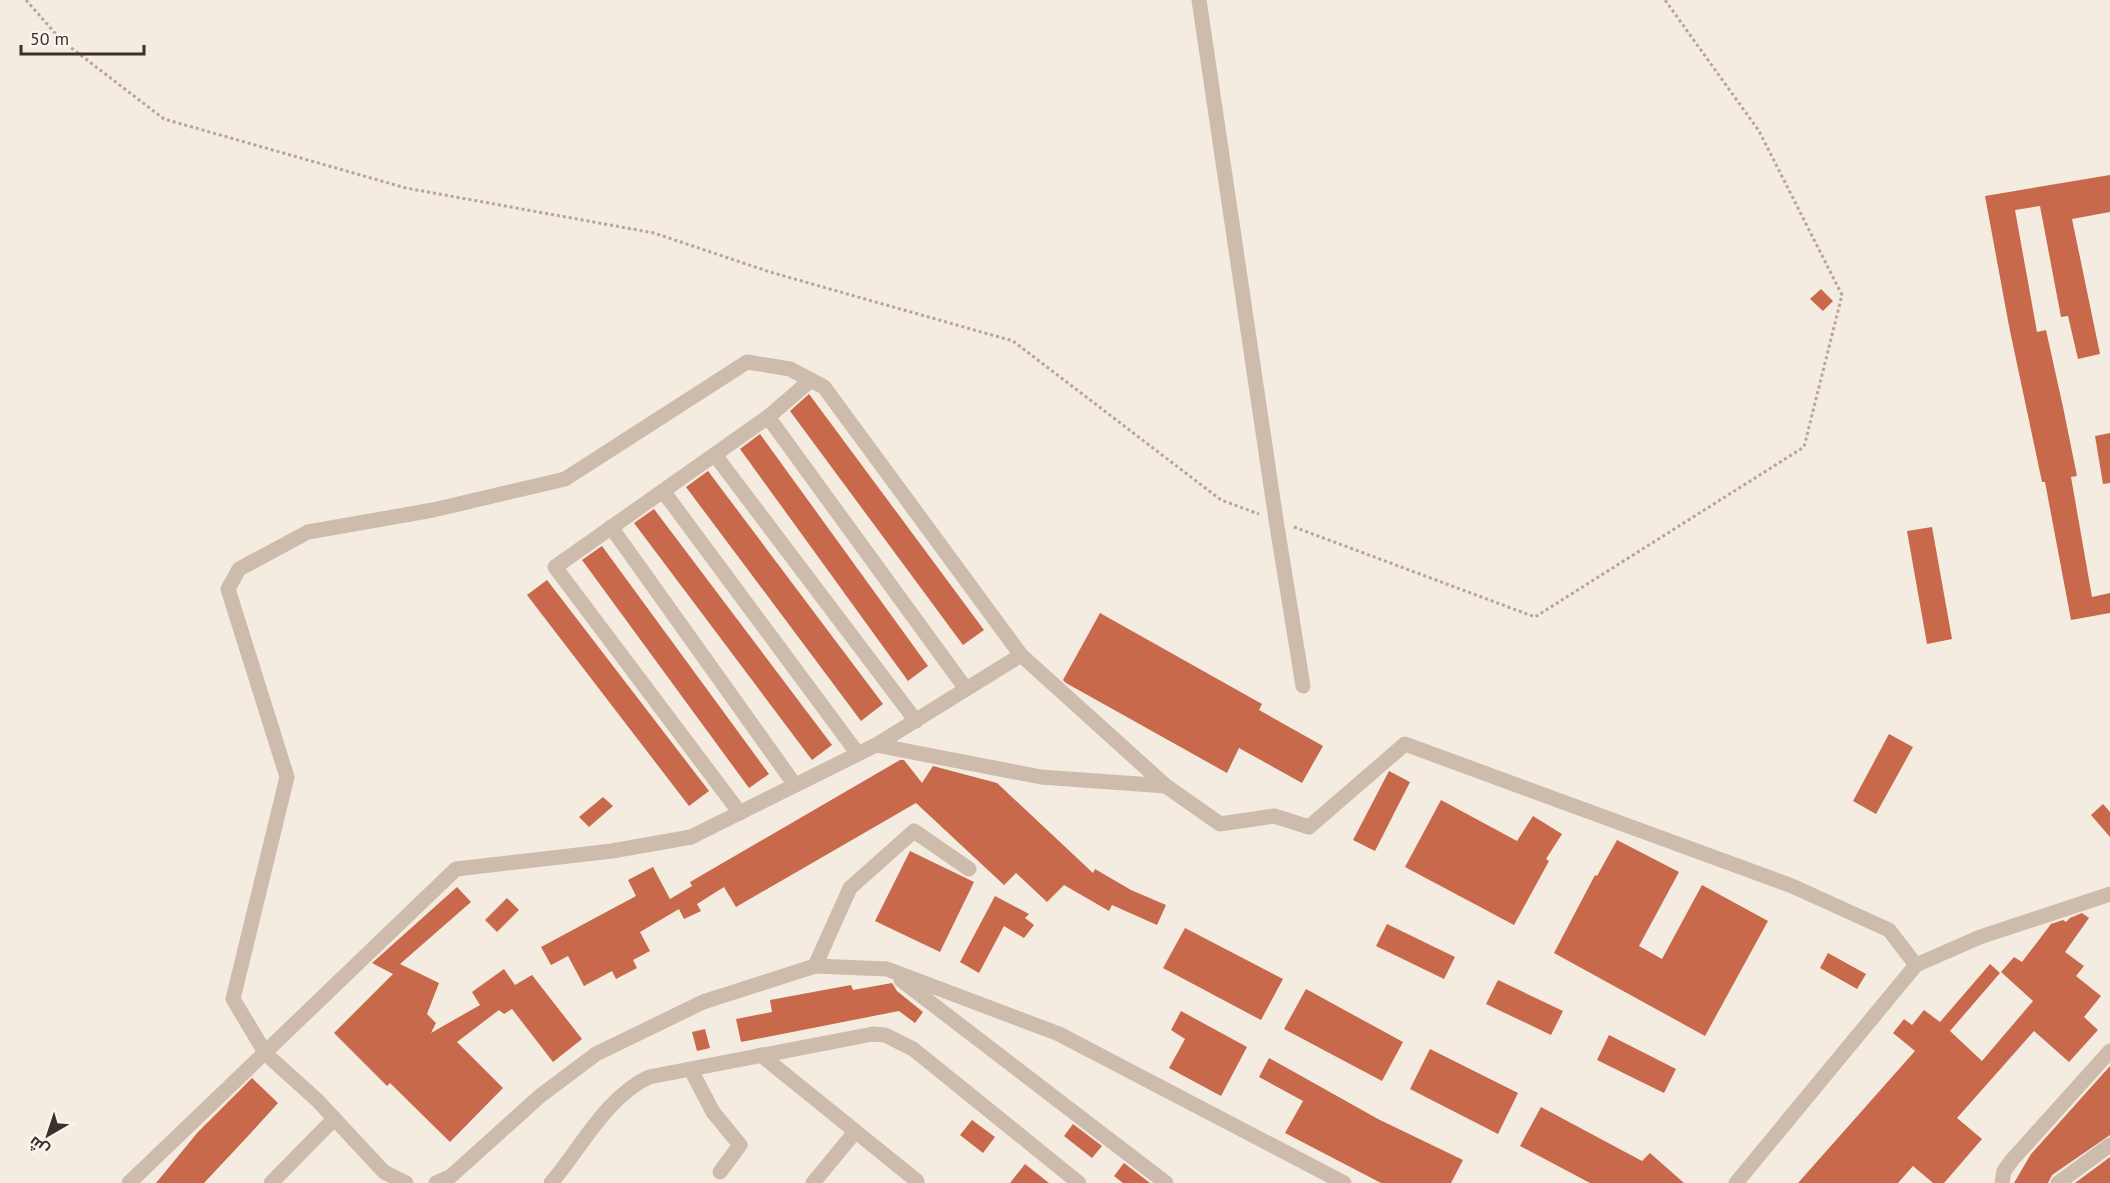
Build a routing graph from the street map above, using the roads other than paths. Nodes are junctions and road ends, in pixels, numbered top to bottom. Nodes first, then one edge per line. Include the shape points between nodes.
1 (1199, 0) edge
2 (811, 380) junction
3 (768, 417) junction
4 (715, 455) junction
5 (663, 491) junction
6 (611, 527) junction
7 (1021, 656) junction
8 (1303, 686) dead end
9 (966, 689) junction
10 (915, 721) junction
11 (876, 745) junction
12 (858, 754) junction
13 (795, 785) junction
14 (1166, 786) junction
15 (740, 813) junction
16 (969, 869) dead end
17 (2110, 894) edge
18 (1916, 965) junction
19 (815, 966) junction
20 (887, 969) junction
21 (2110, 1051) edge
22 (266, 1054) junction
23 (761, 1055) junction
24 (691, 1070) junction
25 (334, 1119) junction
26 (855, 1132) junction
27 (2110, 1145) edge
28 (720, 1172) dead end
29 (557, 1181) edge
30 (917, 1181) dead end
31 (129, 1183) edge
32 (271, 1183) edge
33 (406, 1183) edge
34 (436, 1183) edge
35 (813, 1183) edge
36 (1079, 1183) edge
37 (1166, 1183) edge
38 (1344, 1183) edge
39 (1736, 1183) edge
40 (2002, 1183) edge
41 (2058, 1183) edge

1 - 8 street
2 - 3 street
2 - 7 street via 825,387
2 - 22 street via 790,369 747,362 565,479 433,510 308,532 239,569 228,589 287,777 232,999
3 - 4 street
3 - 9 street
4 - 5 street
4 - 10 street
5 - 6 street
5 - 12 street
6 - 13 street
6 - 15 street via 555,567
7 - 9 street
7 - 14 street
9 - 10 street
10 - 11 street
11 - 12 street
11 - 14 street via 1041,777
12 - 13 street
13 - 15 street
14 - 18 street via 1220,824 1274,816 1309,827 1405,744 1792,886 1888,930
15 - 22 street via 691,837 612,851 456,869
16 - 19 street via 914,831 850,888
17 - 18 street via 1980,937
18 - 39 street
19 - 20 street
19 - 34 street via 703,1002 596,1054 540,1096 450,1177
20 - 37 street
20 - 38 street via 1059,1034
21 - 40 street via 2012,1160
22 - 25 street
22 - 31 street
23 - 24 street
23 - 26 street
23 - 36 street via 885,1035 913,1049
24 - 28 street via 713,1112 740,1145
24 - 29 street via 649,1077 627,1090
25 - 32 street
25 - 33 street via 384,1172
26 - 30 street
26 - 35 street
27 - 41 street

